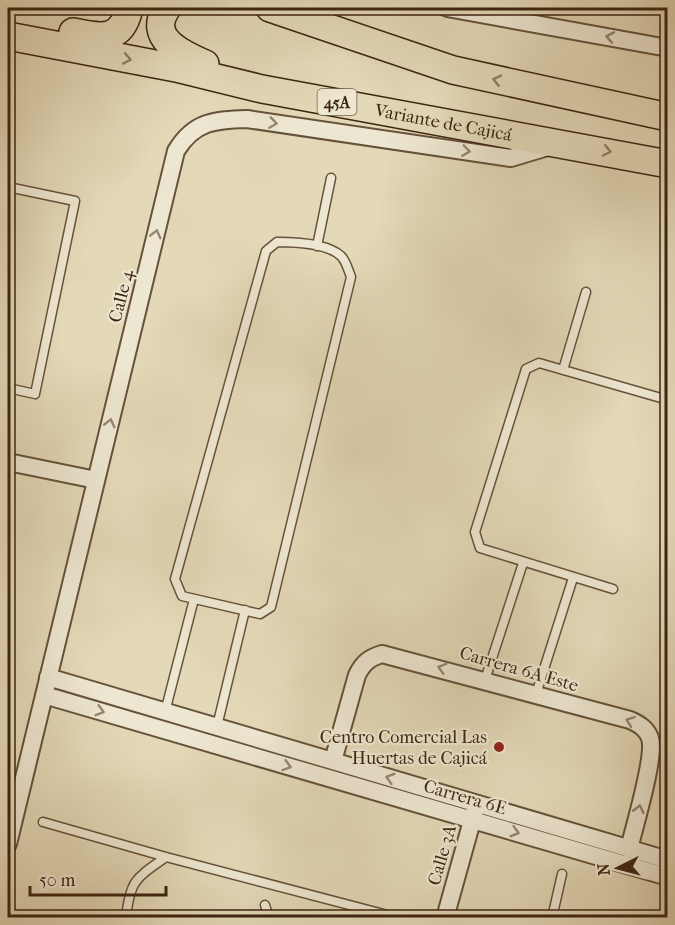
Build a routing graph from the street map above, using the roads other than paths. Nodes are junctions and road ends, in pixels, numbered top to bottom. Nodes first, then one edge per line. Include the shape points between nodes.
1 (129, 8) edge
2 (166, 8) edge
3 (249, 8) edge
4 (447, 8) edge
5 (663, 8) edge
6 (668, 9) edge
7 (277, 10) edge
8 (8, 24) edge
9 (8, 36) edge
10 (668, 48) edge
11 (262, 89) junction
12 (666, 116) edge
13 (564, 143) junction
14 (668, 164) edge
15 (331, 178) dead end
16 (8, 187) edge
17 (317, 246) junction
18 (586, 292) dead end
19 (563, 370) junction
20 (8, 388) edge
21 (660, 398) dead end
22 (8, 462) edge
23 (96, 480) junction
24 (523, 563) junction
25 (573, 578) junction
26 (613, 589) dead end
27 (194, 599) junction
28 (245, 610) junction
29 (48, 677) junction
30 (485, 680) junction
31 (44, 694) junction
32 (536, 694) junction
33 (165, 712) junction
34 (214, 726) junction
35 (333, 761) junction
36 (475, 812) junction
37 (11, 813) edge
38 (43, 822) dead end
39 (8, 844) edge
40 (629, 849) junction
41 (166, 857) junction
42 (668, 860) edge
43 (562, 874) dead end
44 (668, 876) edge
45 (265, 906) dead end
46 (126, 918) edge
47 (268, 918) edge
48 (399, 918) edge
49 (445, 918) edge
50 (552, 918) edge

1 - 8 highway via 119,31 108,36 18,20
2 - 11 highway via 160,22 167,44
3 - 7 highway
10 -> 4 street
5 - 6 lane
12 -> 7 highway via 453,70
9 -> 11 highway, Variante de Cajicá / 45A
11 - 13 highway, Variante de Cajicá / 45A
13 -> 14 highway, Variante de Cajicá / 45A
23 -> 13 street, Calle 4 via 176,151 184,137 212,120 247,119 511,158
15 - 17 lane
16 - 20 lane via 75,201 35,394
17 - 27 lane via 277,242 266,251 175,579 182,596
17 - 28 lane via 338,253 351,277 271,607 260,614
18 - 19 lane
19 - 21 lane
19 - 24 lane via 539,363 526,369 475,532 480,548
22 - 23 street
23 - 29 street, Calle 4
24 - 25 lane
24 - 30 lane
25 - 26 lane
25 - 32 lane
27 - 28 lane
27 - 33 lane
28 - 34 lane
29 - 31 street, Calle 4
29 - 33 street, Carrera 6E
30 - 32 street, Carrera 6A Este
30 -> 35 street, Carrera 6A Este via 393,654 371,657 357,675
31 -> 36 street, Carrera 6E
31 - 37 street, Calle 4
40 -> 32 street, Carrera 6A Este via 648,769 651,741 646,731 630,720
33 - 34 street, Carrera 6E
34 - 35 street, Carrera 6E
36 -> 35 street, Carrera 6E
36 - 40 street, Carrera 6E
36 -> 44 street, Carrera 6E
36 - 49 street, Calle 3A
37 - 39 street, Calle 4
38 - 41 lane
40 - 42 street, Carrera 6E
41 - 46 lane via 130,887
41 - 48 lane
43 - 50 lane
45 - 47 lane

